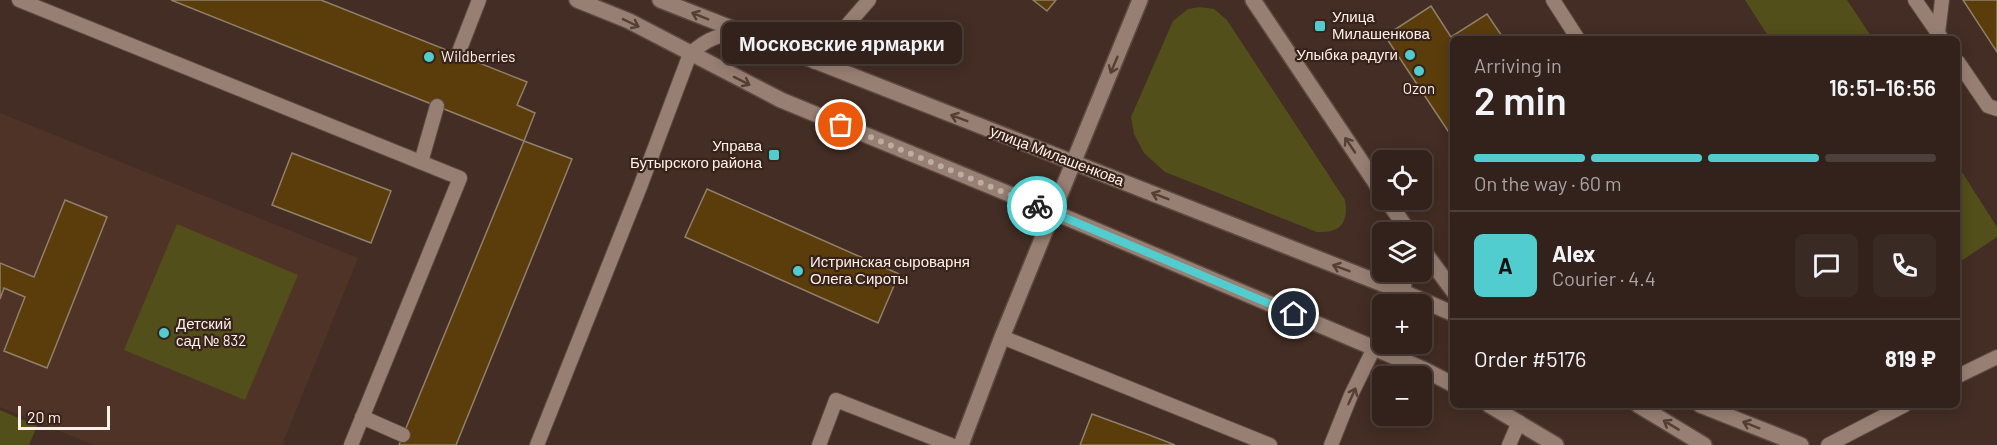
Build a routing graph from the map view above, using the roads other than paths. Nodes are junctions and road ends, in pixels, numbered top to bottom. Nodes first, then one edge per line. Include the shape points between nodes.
1 (19, 0) edge
2 (479, 0) edge
3 (578, 0) edge
4 (660, 0) edge
5 (869, 0) edge
6 (1253, 0) edge
7 (1553, 0) edge
8 (1915, 0) edge
9 (1942, 0) edge
10 (1141, 4) edge
11 (744, 34) junction
12 (1576, 36) edge
13 (1940, 36) edge
14 (458, 54) dead end
15 (690, 54) junction
16 (815, 62) junction
17 (1960, 65) edge
18 (436, 106) dead end
19 (1997, 109) edge
20 (421, 162) junction
21 (1073, 162) junction
22 (1372, 178) edge
23 (1053, 212) junction
24 (1432, 262) edge
25 (1450, 287) edge
26 (1390, 294) edge
27 (1432, 307) edge
28 (1450, 313) edge
29 (1002, 337) junction
30 (1372, 347) edge
31 (1372, 352) edge
32 (1388, 354) edge
33 (1997, 357) edge
34 (1960, 375) edge
35 (1450, 384) edge
36 (1494, 408) edge
37 (1643, 408) edge
38 (1708, 408) edge
39 (1899, 408) edge
40 (362, 417) junction
41 (1519, 422) junction
42 (403, 435) dead end
43 (351, 445) edge
44 (537, 445) edge
45 (819, 445) edge
46 (951, 445) edge
47 (961, 445) edge
48 (1270, 445) edge
49 (1331, 445) edge
50 (1509, 445) edge
51 (1556, 445) edge
52 (1704, 445) edge
53 (1802, 445) edge
54 (1827, 445) edge

1 - 20 lane
2 - 14 lane
3 -> 15 main road
11 -> 4 main road, улица Милашенкова
5 - 16 lane
22 -> 6 main road
7 - 12 lane
8 - 13 lane
9 - 13 lane
10 -> 21 main road
11 - 15 lane via 715,36
11 - 16 main road, улица Милашенкова
15 -> 23 main road via 781,100
15 - 44 lane
21 -> 16 main road, улица Милашенкова
17 - 19 lane via 1988,106
18 - 20 lane
20 - 40 lane via 460,178
21 - 23 main road
26 -> 21 main road, улица Милашенкова
23 - 29 main road
23 - 30 main road
24 - 25 main road
27 - 28 main road, улица Милашенкова
29 - 47 main road
29 - 48 lane
49 -> 31 lane
32 - 35 main road
33 - 34 lane
36 - 41 main road
52 -> 37 main road
53 -> 38 main road
39 - 54 lane
40 - 42 lane
40 - 43 lane
41 - 50 lane
41 - 51 main road
45 - 46 lane via 836,400

